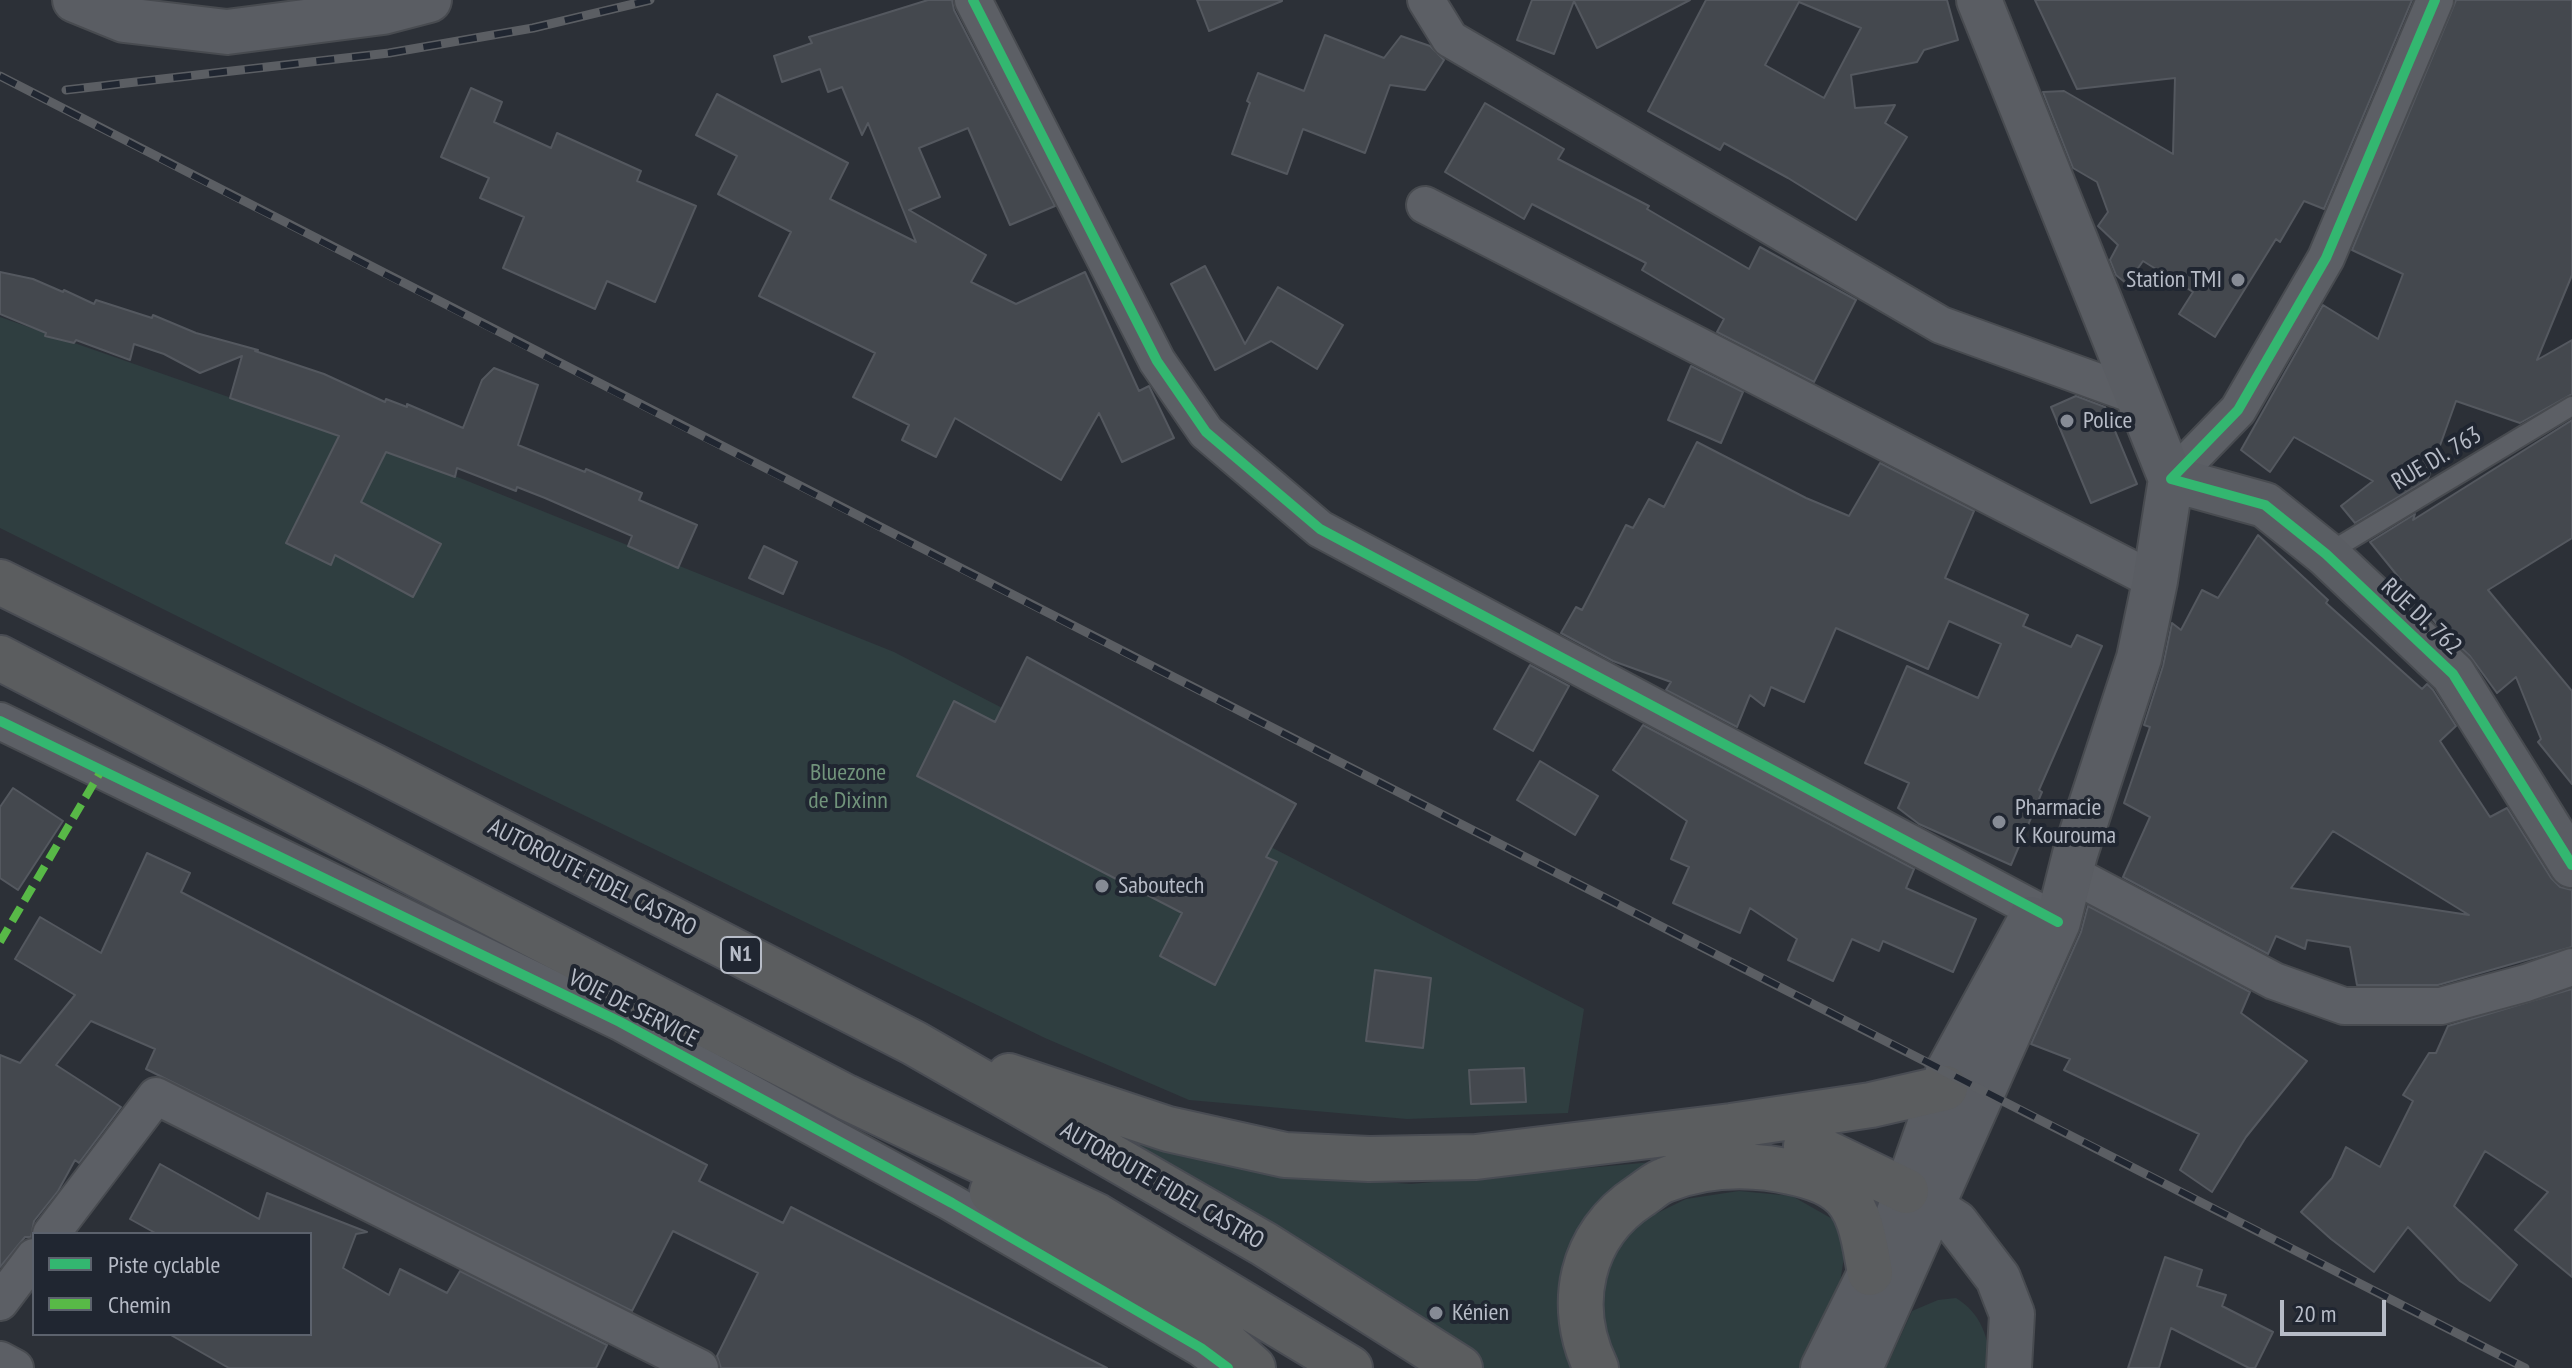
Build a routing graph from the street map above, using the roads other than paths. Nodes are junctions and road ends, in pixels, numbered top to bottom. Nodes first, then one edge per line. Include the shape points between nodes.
1 (75, 0) edge
2 (429, 0) edge
3 (973, 0) edge
4 (1426, 0) edge
5 (1979, 0) edge
6 (2435, 0) edge
7 (1425, 205) dead end
8 (2137, 396) junction
9 (2572, 406) edge
10 (2171, 479) junction
11 (2326, 554) junction
12 (2155, 581) junction
13 (0, 582) edge
14 (0, 658) edge
15 (0, 721) edge
16 (2073, 864) junction
17 (2572, 865) edge
18 (2046, 917) junction
19 (2572, 967) edge
20 (914, 1043) junction
21 (1945, 1088) junction
22 (846, 1097) junction
23 (1731, 1126) junction
24 (1838, 1190) junction
25 (1914, 1213) junction
26 (53, 1232) edge
27 (32, 1260) edge
28 (1870, 1273) junction
29 (0, 1302) edge
30 (2009, 1354) edge
31 (0, 1360) edge
32 (15, 1368) edge
33 (700, 1368) edge
34 (1228, 1368) edge
35 (1253, 1368) edge
36 (1350, 1368) edge
37 (1460, 1368) edge
38 (1596, 1368) edge
39 (1823, 1368) edge
40 (1860, 1368) edge

1 - 2 main road via 124,20 227,32 383,12
3 - 18 street via 1157,361 1206,432 1320,529
4 - 8 street via 1450,39 1941,325
5 - 8 main road
6 - 10 street via 2326,258 2238,410
7 - 12 street
8 - 10 main road
9 - 11 lane, RUE DI. 763
10 - 11 main road, RUE DI. 762 via 2265,505
10 - 12 main road
11 - 17 main road, RUE DI. 762 via 2453,674
12 - 16 main road via 2139,658
13 - 20 highway, AUTOROUTE FIDEL CASTRO / N1
14 - 22 highway
15 - 34 street, VOIE DE SERVICE via 620,1022 952,1203
16 - 18 main road
16 - 19 street via 2274,981 2344,1006 2441,1006
18 - 21 main road via 1948,1071
18 - 25 main road
20 - 23 highway via 1168,1129 1285,1155 1476,1157
20 - 37 highway, AUTOROUTE FIDEL CASTRO / N1 via 1264,1244
21 - 23 highway
21 - 25 main road
22 - 35 highway via 1206,1326
22 - 36 highway via 1097,1216
23 - 25 highway via 1825,1152
24 - 25 highway
24 - 28 highway via 1855,1213
24 - 38 highway via 1793,1171 1739,1165 1664,1180 1631,1201 1602,1229 1587,1262 1580,1303 1585,1344
25 - 28 main road
25 - 30 main road via 1956,1223 1998,1278 2012,1314
25 - 40 main road
26 - 33 street via 156,1096
27 - 29 street
28 - 39 main road
31 - 32 street

